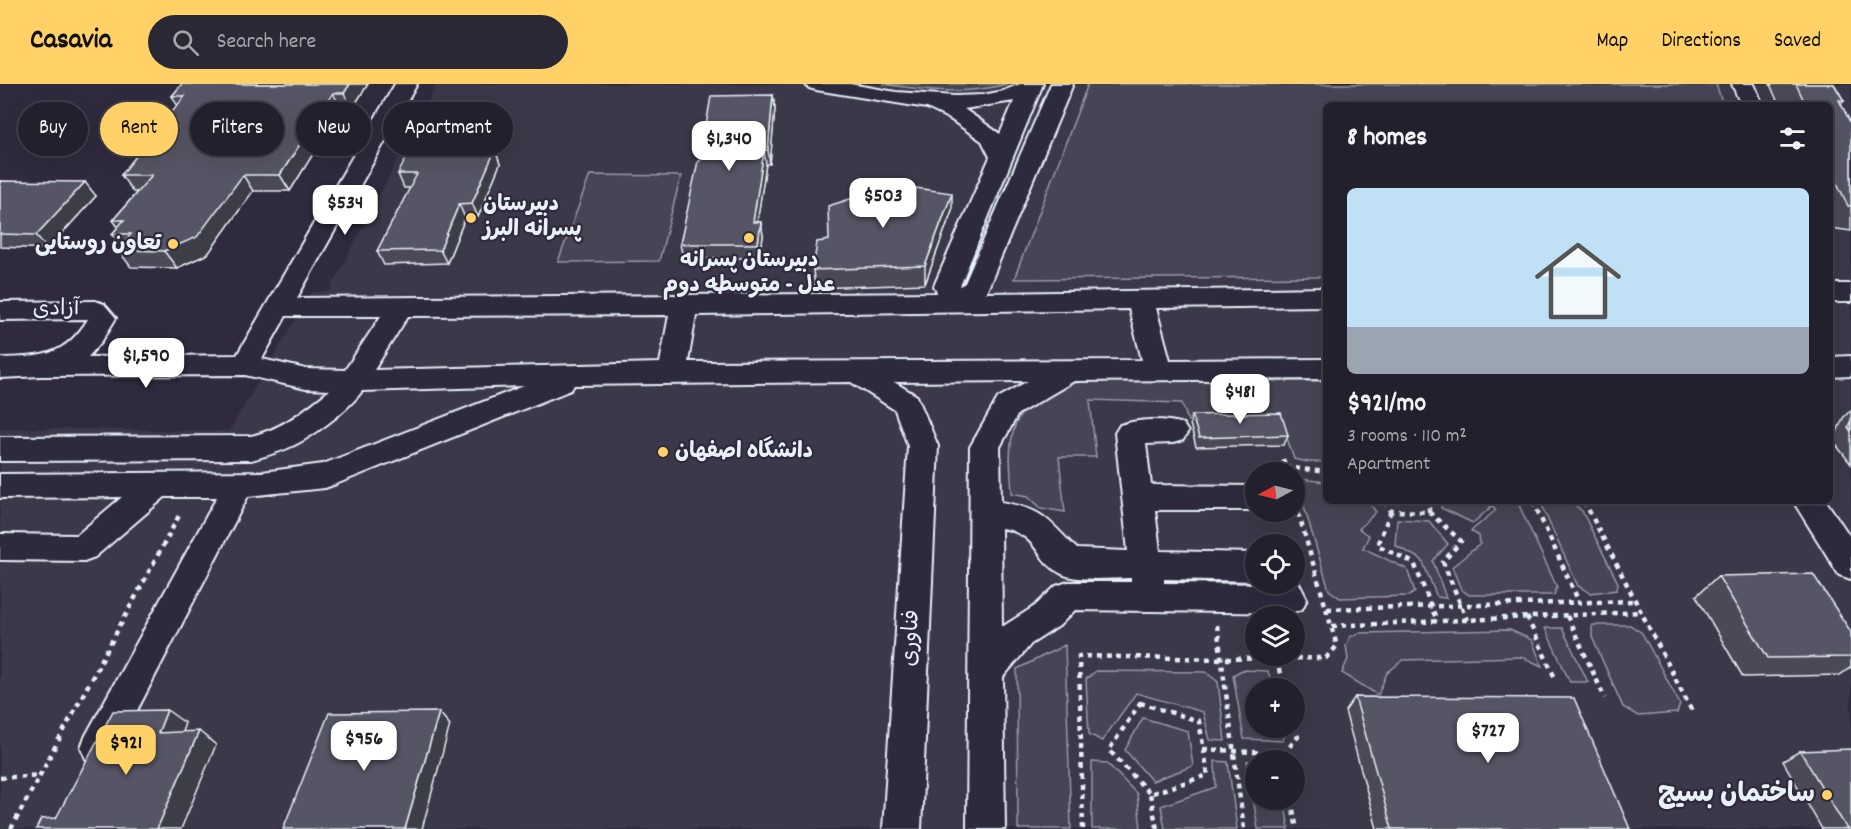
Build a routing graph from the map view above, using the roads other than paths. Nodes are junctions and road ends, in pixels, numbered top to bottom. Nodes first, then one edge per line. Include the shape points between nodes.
1 (406, 84) edge
2 (816, 84) edge
3 (1062, 84) edge
4 (1743, 84) edge
5 (1031, 85) edge
6 (930, 102) junction
7 (1751, 102) edge
8 (1001, 157) junction
9 (1833, 293) edge
10 (1851, 293) edge
11 (1323, 297) edge
12 (1140, 299) junction
13 (953, 303) junction
14 (684, 306) junction
15 (280, 307) junction
16 (400, 307) junction
17 (0, 311) edge
18 (245, 365) junction
19 (1833, 366) edge
20 (1851, 366) edge
21 (0, 368) edge
22 (46, 368) junction
23 (1323, 369) edge
24 (1159, 370) junction
25 (1069, 371) junction
26 (857, 372) junction
27 (625, 373) junction
28 (672, 373) junction
29 (352, 381) junction
30 (1173, 432) dead end
31 (0, 449) edge
32 (239, 484) junction
33 (158, 485) junction
34 (0, 486) edge
35 (1138, 497) junction
36 (1245, 498) edge
37 (1811, 504) edge
38 (986, 513) junction
39 (0, 547) edge
40 (1851, 565) edge
41 (1245, 571) edge
42 (1148, 580) junction
43 (1212, 582) junction
44 (1245, 589) edge
45 (1267, 594) edge
46 (1288, 594) edge
47 (986, 672) junction
48 (83, 777) edge
49 (902, 829) edge
50 (986, 829) edge

1 - 15 street
2 - 6 street
3 - 13 street via 976,288
4 - 7 street
5 - 6 street via 984,101
5 - 8 street
6 - 8 street via 958,114 991,137
8 - 13 street via 947,286
9 - 10 street
11 - 12 street
12 - 13 street
12 - 24 street
13 - 14 street
14 - 16 street
14 - 28 street
15 - 16 street
15 - 18 street
16 - 29 street
17 - 22 street, آزادی via 95,310 103,318 91,340 73,355
18 - 22 street, آزادی
18 - 29 street, آزادی via 306,379
19 - 20 street
21 - 22 street, آزادی
23 - 24 street
24 - 25 street
25 - 26 street
25 - 38 street via 1008,405 985,447
26 - 28 street
26 - 49 street, فناوری via 907,404 923,446
27 - 28 street
27 - 29 street, آزادی
27 - 32 street via 558,383 325,476
29 - 31 street via 345,394 297,432 251,448
30 - 35 street via 1130,433
32 - 33 street
32 - 48 street
33 - 34 street
33 - 39 street via 84,548
35 - 36 street
35 - 42 street
37 - 40 street
38 - 42 street via 1019,518 1032,525 1070,563
38 - 47 street
41 - 43 street
42 - 43 street
42 - 47 street via 1068,596 1047,616 1019,633
43 - 44 street
45 - 46 street via 1290,599
47 - 50 street

